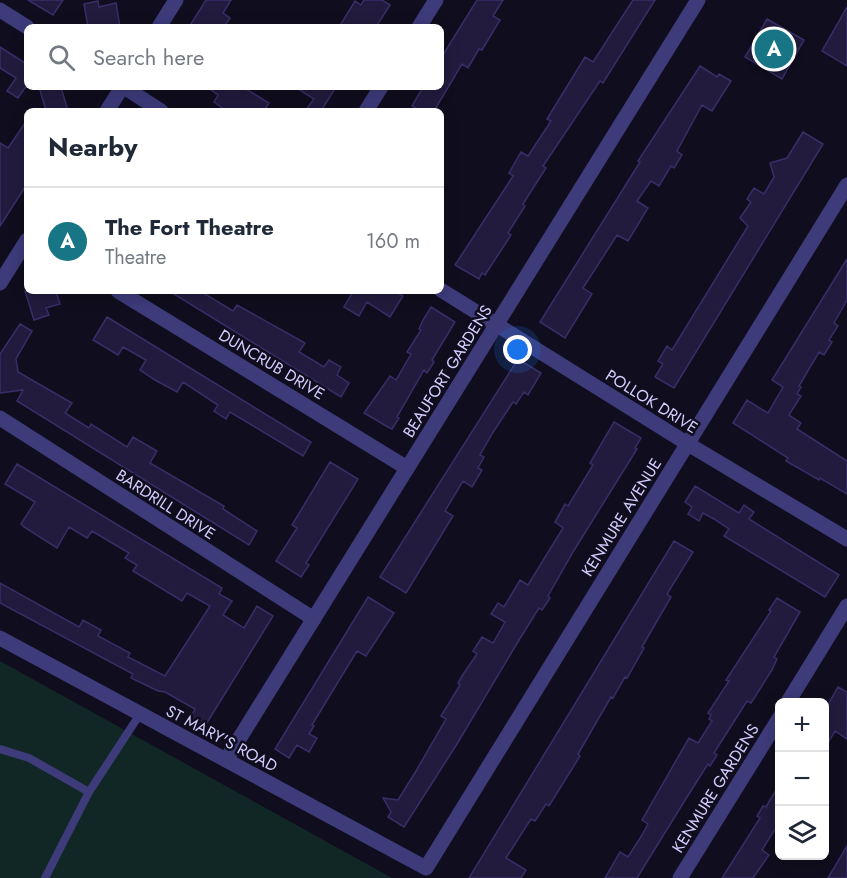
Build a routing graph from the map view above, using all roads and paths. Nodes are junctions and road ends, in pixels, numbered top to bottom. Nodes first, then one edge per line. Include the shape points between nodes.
1 (176, 0) edge
2 (436, 0) edge
3 (698, 0) edge
4 (0, 10) edge
5 (161, 24) edge
6 (421, 24) edge
7 (24, 25) edge
8 (121, 90) edge
9 (128, 90) edge
10 (379, 90) edge
11 (109, 108) edge
12 (156, 108) edge
13 (368, 108) edge
14 (847, 185) edge
15 (24, 245) edge
16 (0, 284) edge
17 (444, 292) edge
18 (122, 294) edge
19 (496, 325) junction
20 (0, 418) edge
21 (688, 444) junction
22 (407, 468) junction
23 (847, 539) edge
24 (847, 606) edge
25 (314, 619) junction
26 (0, 638) edge
27 (790, 698) edge
28 (140, 714) junction
29 (775, 725) edge
30 (0, 748) edge
31 (226, 760) junction
32 (89, 792) junction
33 (426, 868) joint
34 (45, 878) edge
35 (680, 878) edge

1 - 5 street
2 - 6 street
3 - 19 street, BEAUFORT GARDENS
4 - 7 street
8 - 11 street
9 - 12 street
10 - 13 street
14 - 21 street, KENMURE AVENUE
15 - 16 street
17 - 19 street, POLLOK DRIVE
18 - 22 street, DUNCRUB DRIVE
19 - 21 street, POLLOK DRIVE
19 - 22 street, BEAUFORT GARDENS
20 - 25 street, BARDRILL DRIVE
21 - 23 street, POLLOK DRIVE
21 - 33 street, KENMURE AVENUE
22 - 25 street, BEAUFORT GARDENS
24 - 27 street
25 - 31 street, BEAUFORT GARDENS
26 - 28 street, ST MARY'S ROAD
28 - 31 street, ST MARY'S ROAD
28 - 32 lane
29 - 35 street, KENMURE GARDENS
30 - 32 lane via 29,758
31 - 33 street, ST MARY'S ROAD
32 - 34 lane

